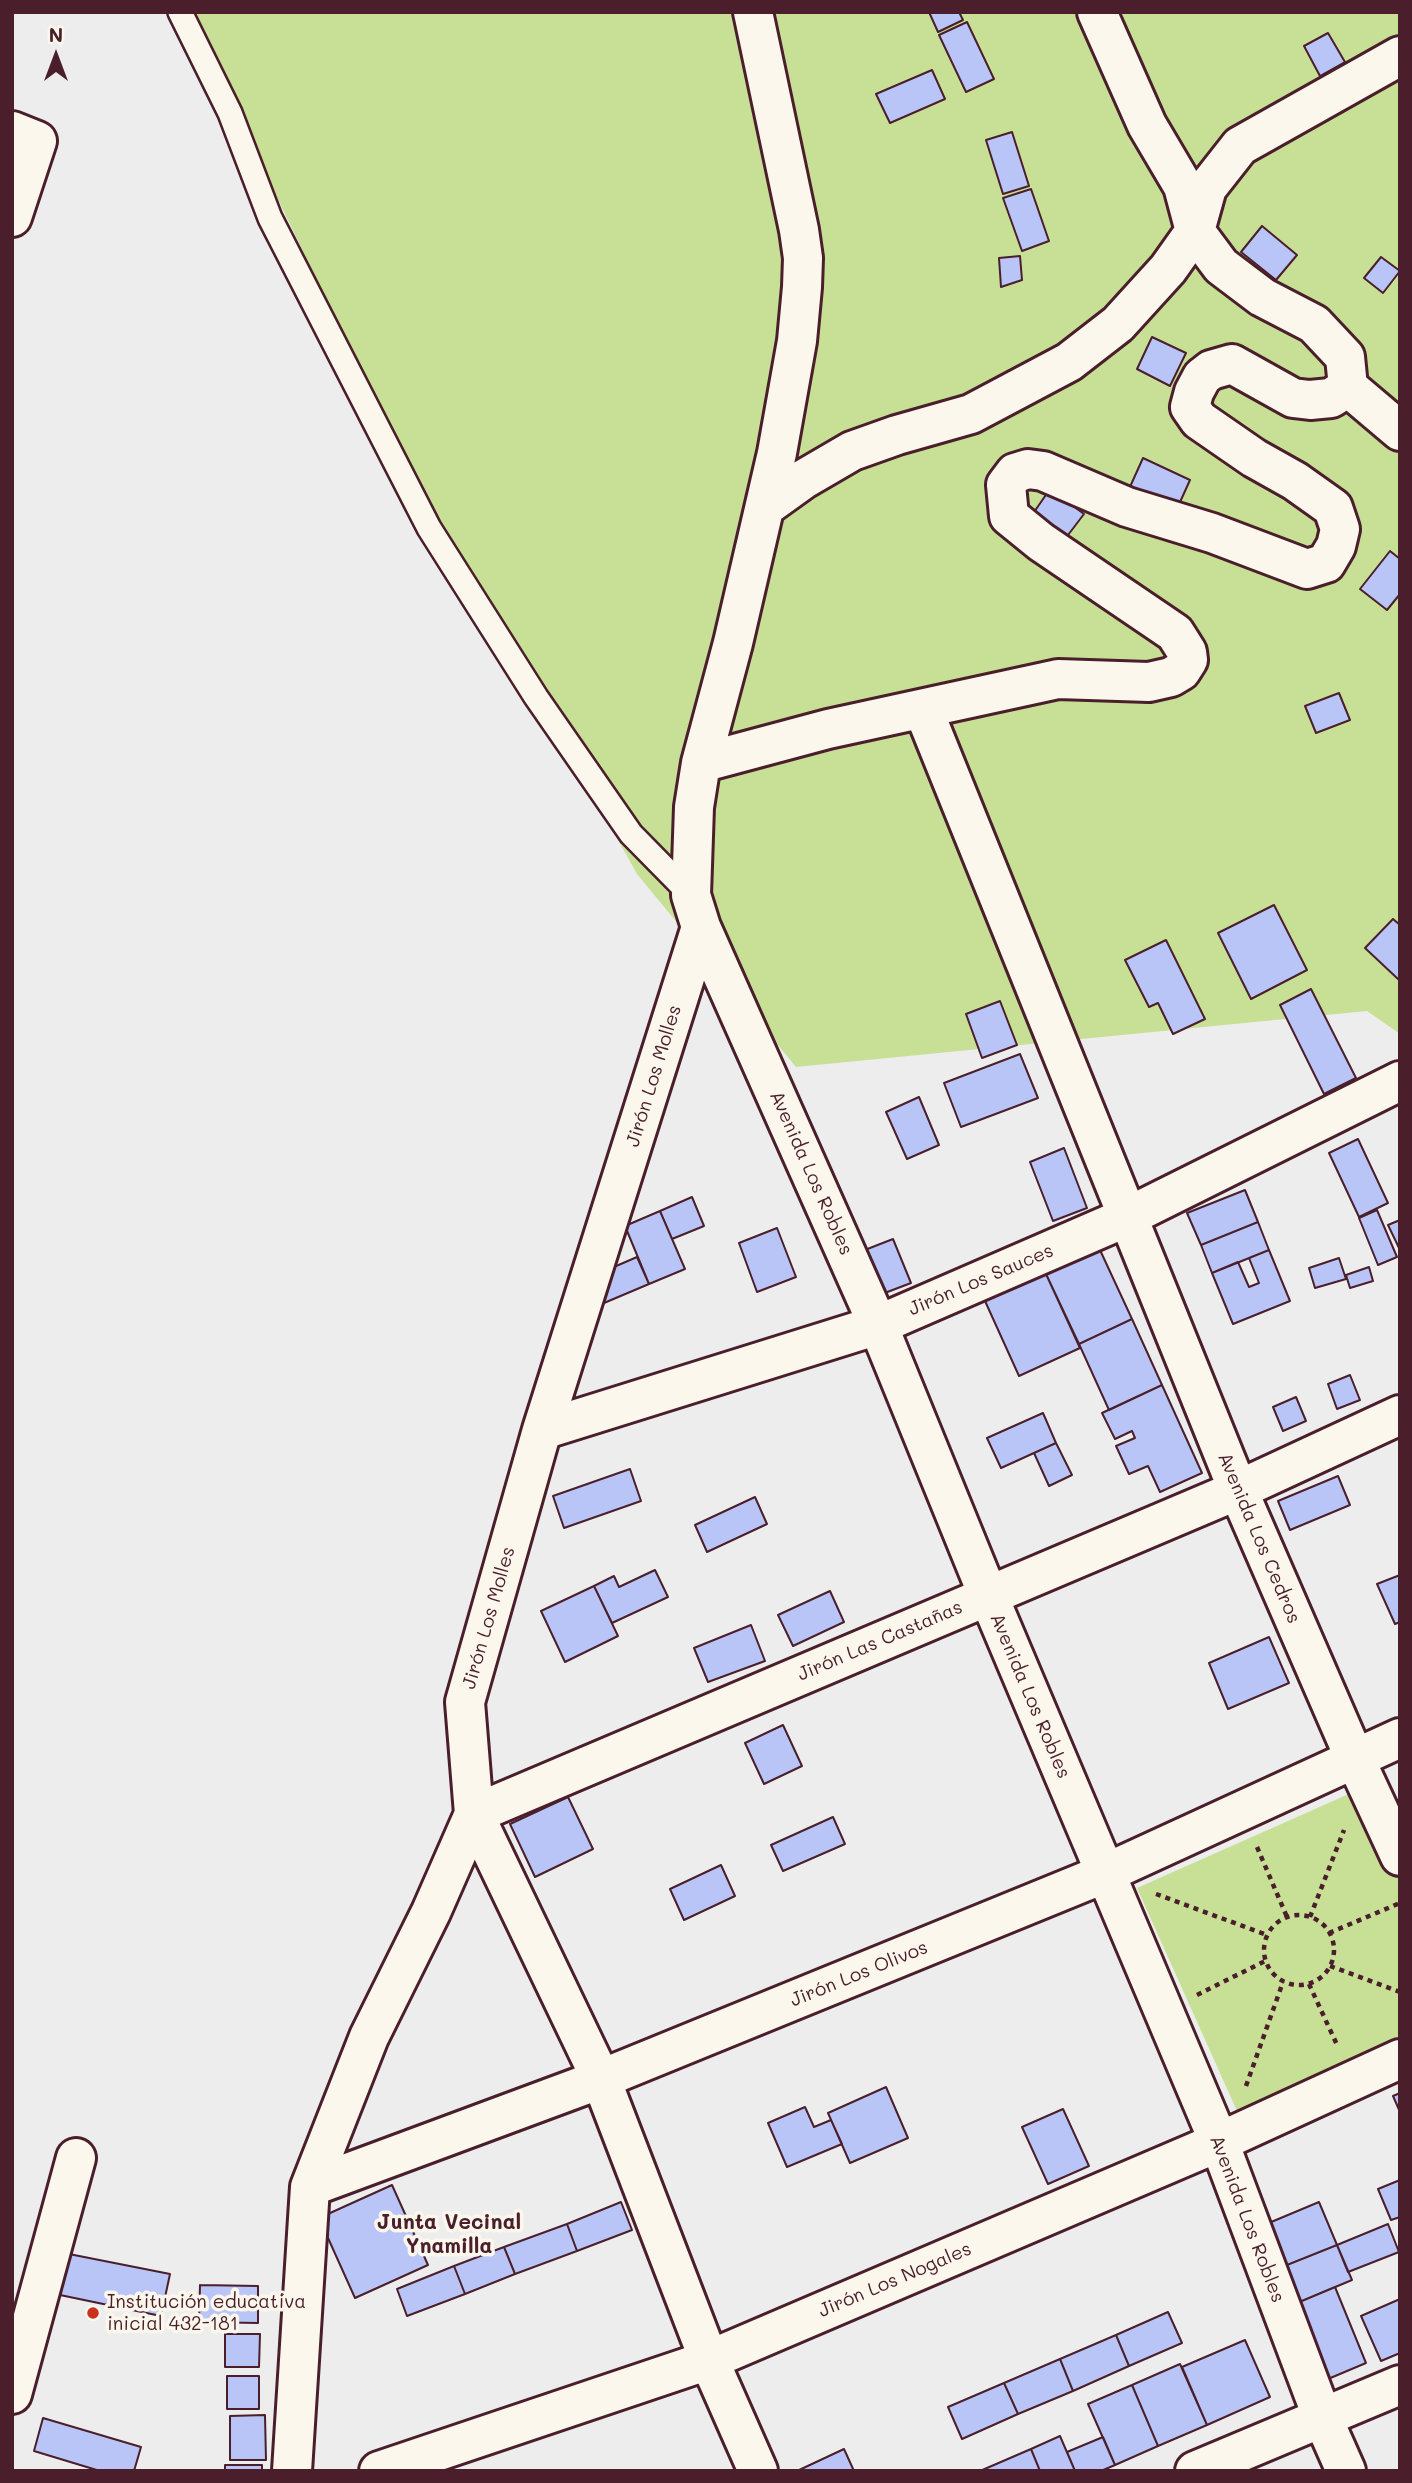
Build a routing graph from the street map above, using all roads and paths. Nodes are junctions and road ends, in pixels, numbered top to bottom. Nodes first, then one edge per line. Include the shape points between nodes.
1 (180, 12) edge
2 (752, 12) edge
3 (1097, 12) edge
4 (1400, 56) edge
5 (12, 131) edge
6 (12, 217) edge
7 (1195, 231) junction
8 (1348, 387) junction
9 (1400, 431) edge
10 (765, 507) junction
11 (923, 709) junction
12 (701, 763) junction
13 (696, 911) junction
14 (1400, 1081) edge
15 (1127, 1217) junction
16 (878, 1325) junction
17 (1400, 1415) edge
18 (542, 1430) junction
19 (1238, 1490) junction
20 (988, 1595) junction
21 (1400, 1738) edge
22 (1355, 1759) junction
23 (474, 1814) junction
24 (1345, 1827) dead end
25 (1252, 1837) dead end
26 (1400, 1856) edge
27 (1106, 1873) junction
28 (1150, 1892) dead end
29 (1400, 1903) edge
30 (1287, 1917) junction
31 (1310, 1917) junction
32 (1329, 1933) junction
33 (1267, 1935) junction
34 (1265, 1961) junction
35 (1330, 1966) junction
36 (1283, 1982) junction
37 (1309, 1984) junction
38 (1400, 1992) edge
39 (1188, 2000) dead end
40 (1340, 2052) dead end
41 (1400, 2059) edge
42 (601, 2079) junction
43 (1242, 2098) dead end
44 (1219, 2142) junction
45 (75, 2158) dead end
46 (310, 2188) junction
47 (709, 2360) junction
48 (1400, 2385) edge
49 (12, 2394) edge
50 (1322, 2419) junction
51 (292, 2471) edge
52 (379, 2471) edge
53 (758, 2471) edge
54 (1195, 2471) edge
55 (1346, 2471) edge

1 - 13 lane via 230,113 270,218 429,528 536,697 631,834
2 - 10 street via 803,258 797,341
3 - 7 street via 1147,125 1183,186
4 - 7 street via 1240,146 1208,188
5 - 6 street via 37,141
7 - 8 street via 1221,266 1262,296 1314,324 1330,339 1345,356
7 - 10 street via 1118,324 1069,362 971,414 852,451
8 - 9 street
8 - 11 street via 1331,398 1293,398 1232,364 1202,377 1190,407 1199,420 1333,508 1340,529 1336,546 1326,563 1307,569 1127,507 1043,471 1015,473 1006,485 1009,516 1175,632 1188,660 1171,677 1149,682 1058,679
10 - 12 street
11 - 12 street
11 - 15 street, Avenida Los Cedros
12 - 13 street via 694,807
13 - 16 street, Avenida Los Robles
13 - 18 street, Jirón Los Molles
14 - 15 street, Jirón Los Sauces
15 - 16 street, Jirón Los Sauces
15 - 19 street, Avenida Los Cedros
16 - 18 street, Jirón Los Sauces
16 - 20 street, Avenida Los Robles
17 - 19 street, Jirón Las Castañas
18 - 23 street, Jirón Los Molles via 466,1702
19 - 20 street, Jirón Las Castañas
19 - 22 street, Avenida Los Cedros
20 - 23 street, Jirón Las Castañas
20 - 27 street, Avenida Los Robles
21 - 22 street, Jirón Los Olivos
22 - 26 street, Avenida Los Cedros
22 - 27 street, Jirón Los Olivos
23 - 42 street
23 - 46 street, Jirón Los Molles via 369,2037
24 - 31 path
25 - 30 path
27 - 42 street, Jirón Los Olivos
27 - 44 street, Avenida Los Robles
28 - 33 path
29 - 32 path
30 - 31 path
30 - 33 path
31 - 32 path
32 - 35 path via 1333,1944
33 - 34 path
34 - 36 path
34 - 39 path
35 - 37 path
35 - 38 path
36 - 37 path
36 - 43 path
37 - 40 path
41 - 44 street, Jirón Los Nogales
42 - 46 street, Jirón Los Olivos
42 - 47 street
44 - 47 street, Jirón Los Nogales
44 - 50 street, Avenida Los Robles
45 - 49 street
46 - 51 street, Jirón Los Molles
47 - 52 street, Jirón Los Nogales
47 - 53 street
48 - 50 street
50 - 54 street
50 - 55 street, Avenida Los Robles

